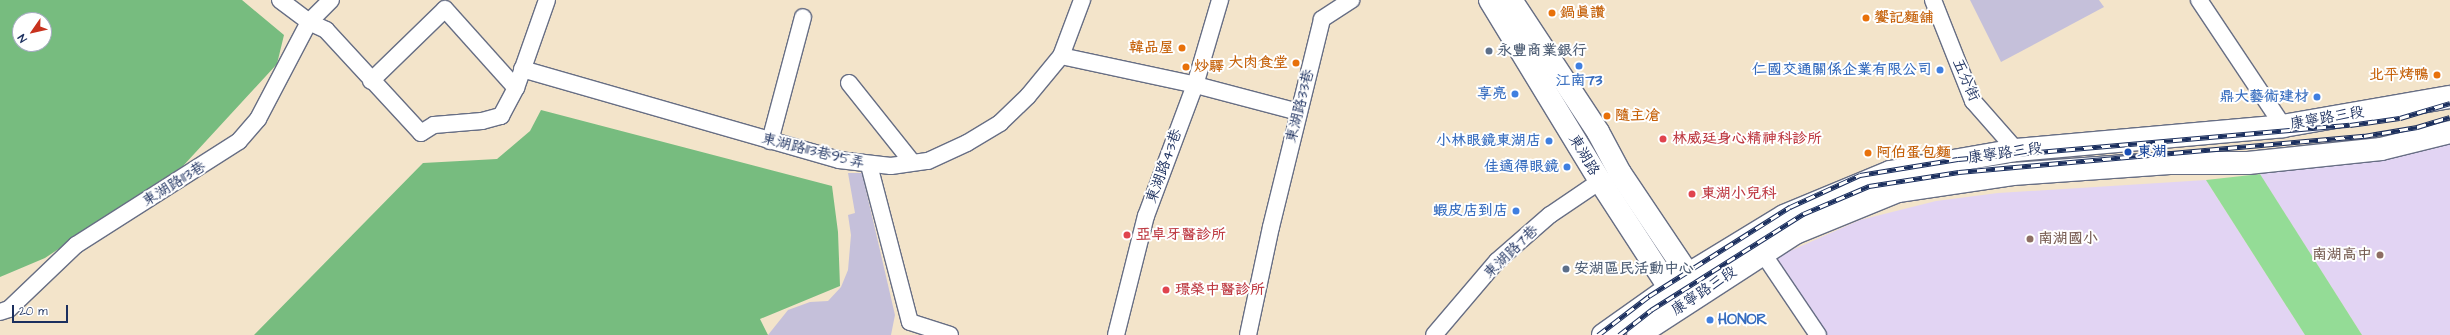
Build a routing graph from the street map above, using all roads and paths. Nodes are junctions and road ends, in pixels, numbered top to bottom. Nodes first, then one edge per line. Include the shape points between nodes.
1 (280, 0) edge
2 (331, 0) edge
3 (547, 0) edge
4 (1082, 0) edge
5 (1220, 0) edge
6 (1352, 0) edge
7 (1490, 0) edge
8 (1511, 0) edge
9 (1933, 0) edge
10 (2199, 0) edge
11 (803, 18) dead end
12 (309, 22) junction
13 (1061, 56) junction
14 (522, 69) junction
15 (371, 81) junction
16 (849, 83) dead end
17 (1194, 85) junction
18 (516, 88) junction
19 (2450, 97) edge
20 (1298, 112) junction
21 (2283, 126) junction
22 (2450, 132) edge
23 (770, 141) junction
24 (2016, 150) junction
25 (912, 162) junction
26 (869, 165) junction
27 (1600, 180) junction
28 (1762, 252) junction
29 (1689, 274) junction
30 (1669, 290) junction
31 (1701, 294) junction
32 (1682, 307) junction
33 (0, 312) edge
34 (950, 335) edge
35 (1116, 335) edge
36 (1248, 335) edge
37 (1434, 335) edge
38 (1603, 335) edge
39 (1638, 335) edge
40 (1818, 335) edge

1 - 12 street
2 - 12 street, 東湖路113巷
3 - 14 street
4 - 13 street, 東湖路113巷95弄
5 - 17 street, 東湖路43巷
6 - 20 street, 東湖路33巷 via 1322,19
7 - 27 main road, 東湖路
8 - 29 main road, 東湖路 via 1598,132 1620,173
9 - 24 street, 五分街 via 1973,101
10 - 21 street
11 - 23 street
12 - 15 street via 326,30
12 - 33 street, 東湖路113巷 via 258,119 239,142 76,245 9,308
13 - 17 street
13 - 25 street, 東湖路113巷95弄 via 1028,96 1000,123 928,162
14 - 18 street
14 - 23 street, 東湖路113巷95弄
15 - 18 street via 421,133 434,125 482,121 502,116
15 - 18 street via 445,9
16 - 25 street
17 - 20 street
17 - 35 street, 東湖路43巷 via 1146,216
19 - 21 main road, 康寧路三段
20 - 36 street, 東湖路33巷
21 - 24 main road, 康寧路三段
22 - 28 main road, 康寧路三段 via 2381,150 2248,163 2170,163 2013,174 1898,191 1795,233
23 - 26 street, 東湖路113巷95弄 via 838,160
24 - 29 main road, 康寧路三段 via 1890,172 1784,216
25 - 26 street, 東湖路113巷95弄 via 891,166
26 - 34 street via 910,322
27 - 30 main road, 東湖路
27 - 37 street, 東湖路7巷 via 1550,215 1497,261
28 - 31 main road, 康寧路三段
28 - 40 street
29 - 30 main road, 康寧路三段
29 - 31 main road, 東湖路
30 - 32 main road, 東湖路
30 - 38 main road, 康寧路三段
31 - 32 main road, 康寧路三段
32 - 39 main road, 康寧路三段

